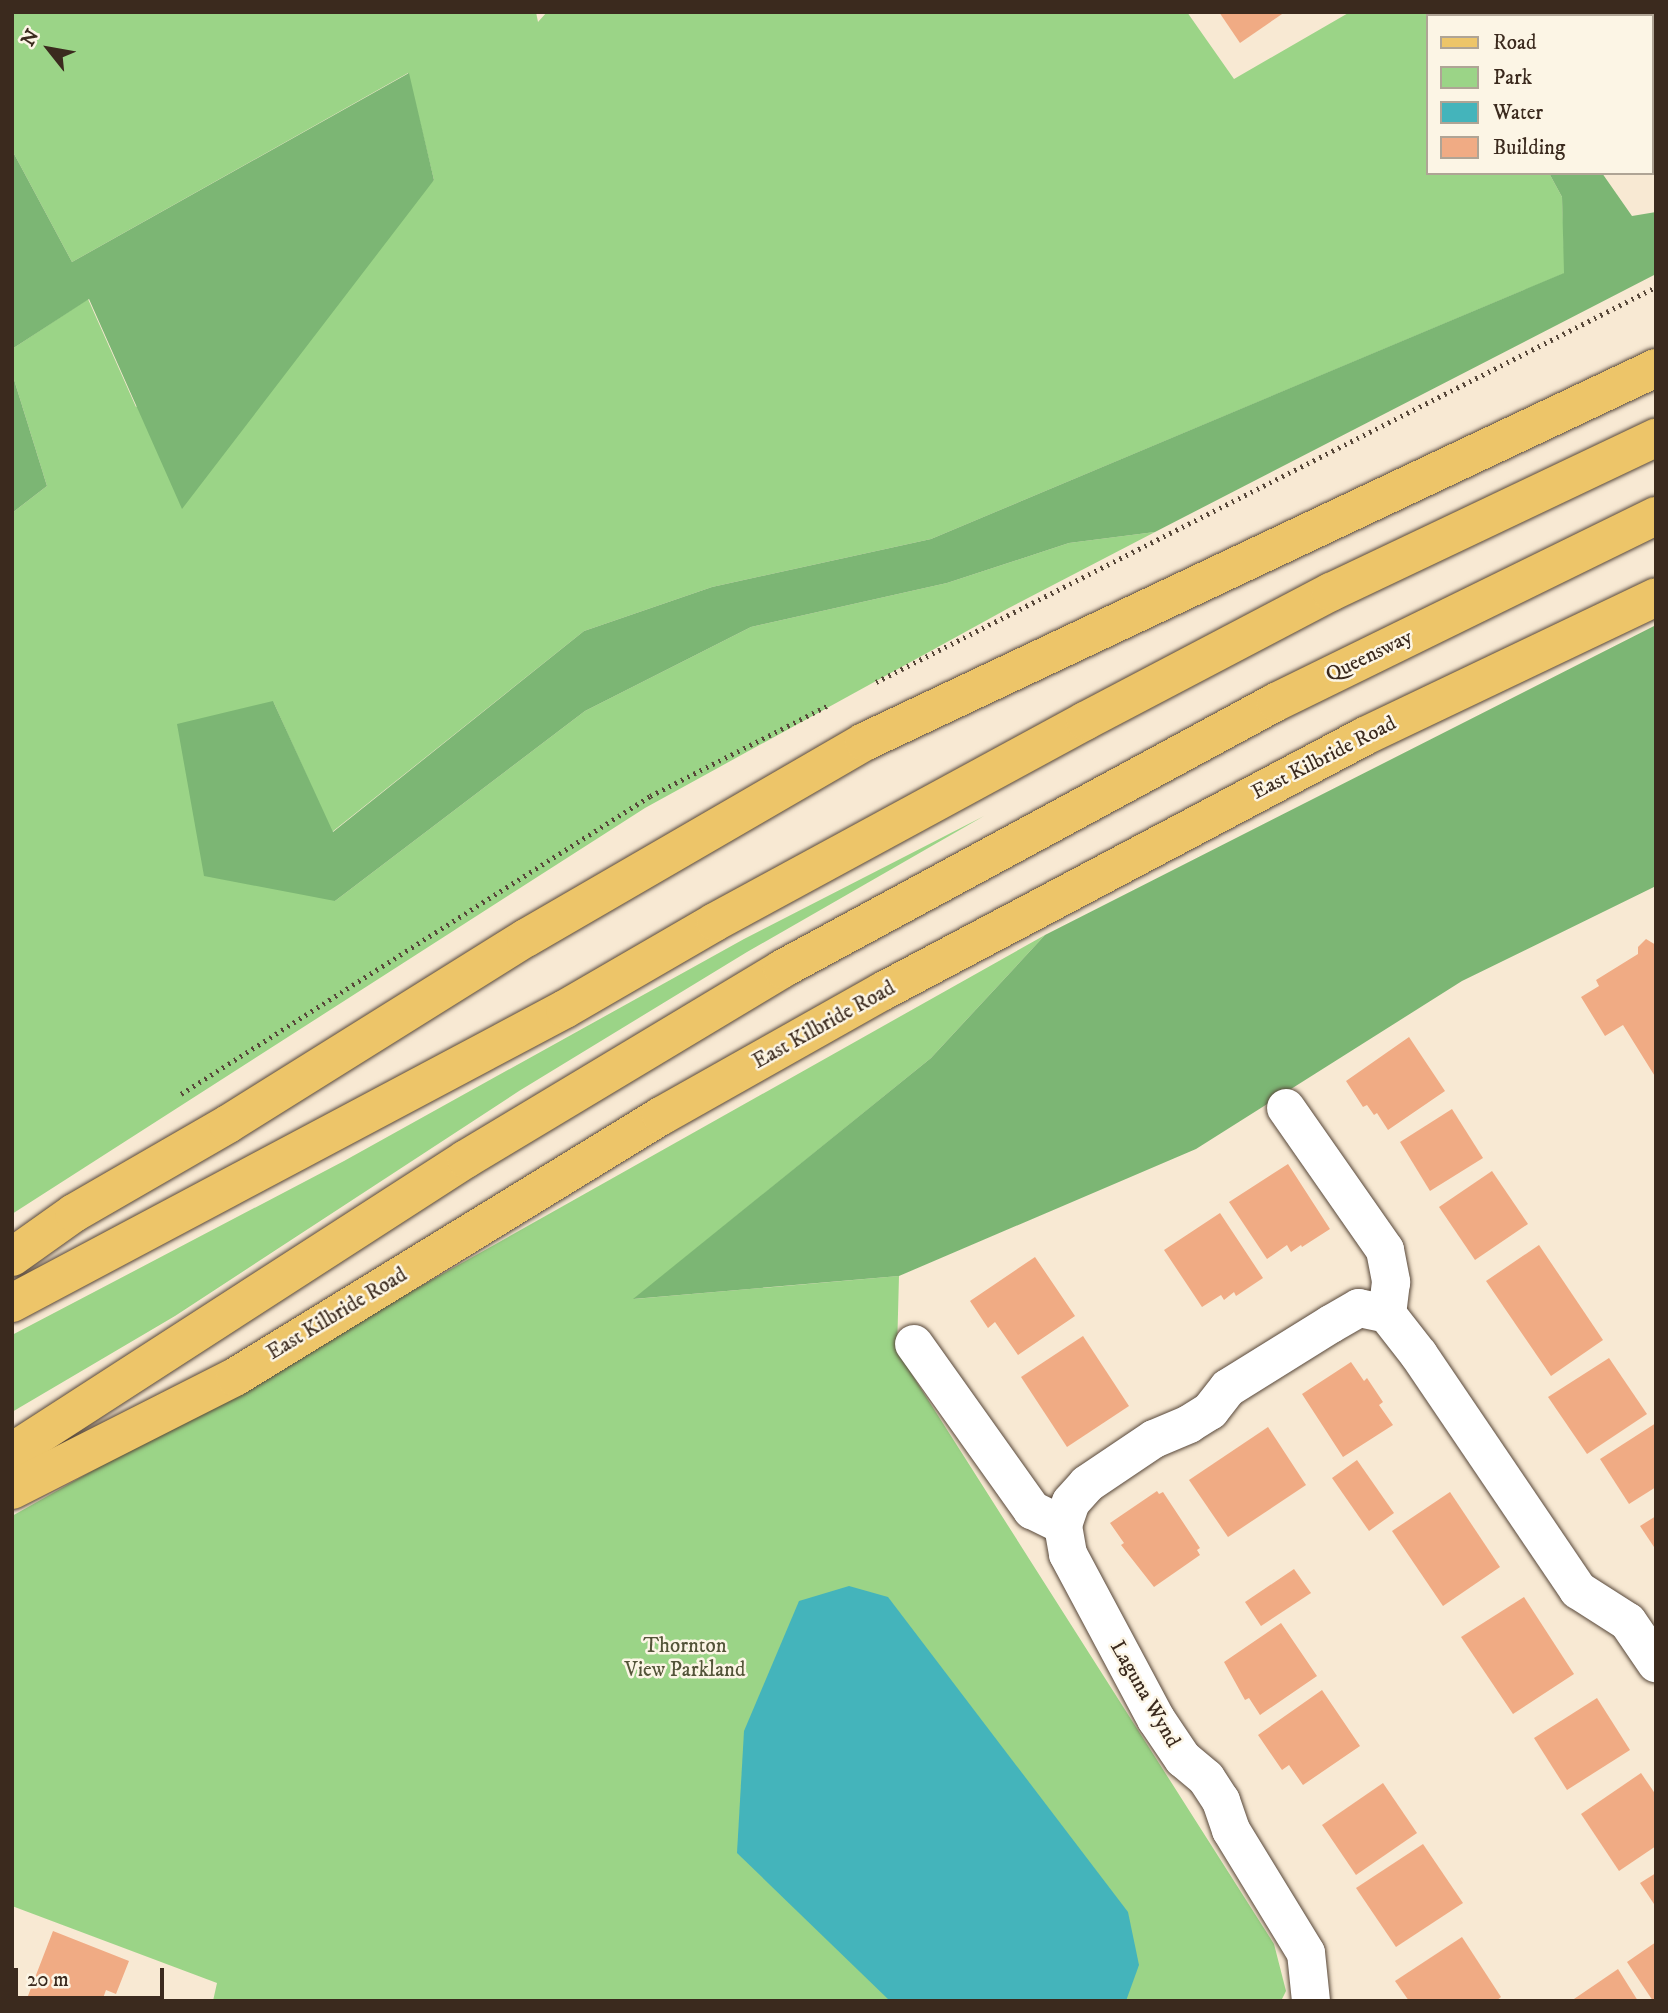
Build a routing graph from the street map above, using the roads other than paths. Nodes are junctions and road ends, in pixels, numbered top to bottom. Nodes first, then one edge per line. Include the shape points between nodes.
1 (1656, 369) edge
2 (1656, 438) edge
3 (1656, 516) edge
4 (1656, 597) edge
5 (1286, 1108) dead end
6 (12, 1257) edge
7 (12, 1303) edge
8 (1387, 1314) junction
9 (914, 1344) dead end
10 (12, 1452) edge
11 (12, 1490) edge
12 (1063, 1525) junction
13 (1656, 1663) edge
14 (1311, 2001) edge

1 - 6 main road via 864,742 526,937 228,1124 74,1213
2 - 7 main road via 1331,592 1085,721 565,1009
3 - 10 main road, Queensway via 1276,702 782,969 466,1159
4 - 11 main road, East Kilbride Road via 1365,736 883,991 661,1116 235,1377
5 - 8 street via 1385,1250 1391,1282
8 - 12 street via 1359,1308 1228,1388 1210,1411 1154,1439 1087,1484 1071,1502
8 - 13 street via 1578,1590 1628,1622
9 - 12 street via 1032,1510
12 - 14 street, Laguna Wynd via 1068,1554 1156,1719 1221,1801 1231,1830 1306,1953

